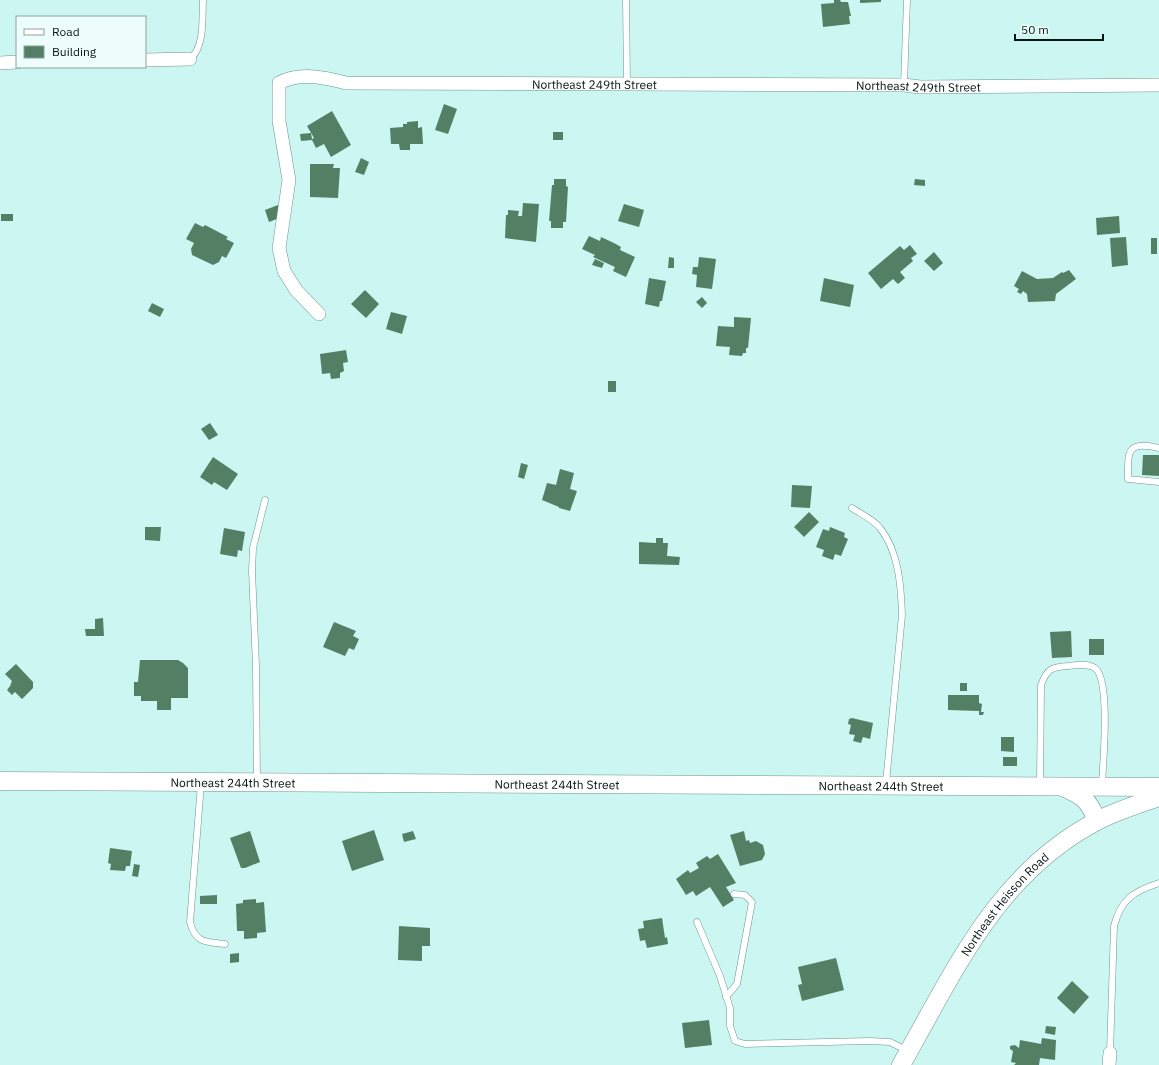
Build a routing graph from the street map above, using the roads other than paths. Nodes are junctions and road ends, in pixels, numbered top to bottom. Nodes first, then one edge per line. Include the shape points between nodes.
1 (203, 0) edge
2 (626, 0) edge
3 (907, 0) edge
4 (190, 59) joint
5 (146, 60) edge
6 (16, 62) edge
7 (0, 63) edge
8 (627, 83) junction
9 (904, 85) junction
10 (1159, 85) edge
11 (319, 314) dead end
12 (1159, 448) edge
13 (1159, 482) edge
14 (265, 500) dead end
15 (852, 508) dead end
16 (0, 781) edge
17 (202, 782) junction
18 (257, 783) junction
19 (886, 785) junction
20 (1040, 786) junction
21 (1060, 786) junction
22 (1102, 786) junction
23 (1159, 787) edge
24 (1159, 797) edge
25 (1097, 821) junction
26 (1159, 883) edge
27 (734, 894) dead end
28 (697, 922) dead end
29 (225, 944) dead end
30 (726, 998) junction
31 (905, 1058) edge
32 (1110, 1059) edge

1 - 4 lane via 199,46
2 - 8 lane
3 - 9 lane
4 - 5 street
6 - 7 street
8 - 9 street, Northeast 249th Street
8 - 11 street, Northeast 249th Street via 346,83 327,78 290,77 279,83 279,121 289,180 279,248 284,271 296,290
9 - 10 street, Northeast 249th Street
12 - 13 lane via 1136,446 1128,454 1128,479
14 - 18 lane via 253,548 252,571
15 - 19 lane via 880,528 895,555 901,588 902,614
16 - 17 street, Northeast 244th Street
17 - 18 street, Northeast 244th Street
17 - 29 lane via 190,922 195,936 205,942
18 - 19 street, Northeast 244th Street
19 - 20 street, Northeast 244th Street
20 - 21 street, Northeast 244th Street
20 - 22 lane via 1041,685 1045,673 1050,670 1080,665 1096,669 1103,683
21 - 22 street
21 - 25 street, Northeast 244th Street via 1082,796 1091,807
22 - 23 street
24 - 25 street, Northeast Heisson Road
25 - 31 street, Northeast Heisson Road via 1058,845 1036,863 1004,896 975,936
26 - 32 lane via 1139,890 1126,901 1114,926
27 - 30 lane via 745,895 752,902 737,984
28 - 30 lane via 720,976
30 - 31 lane via 735,1041 745,1044 890,1042

